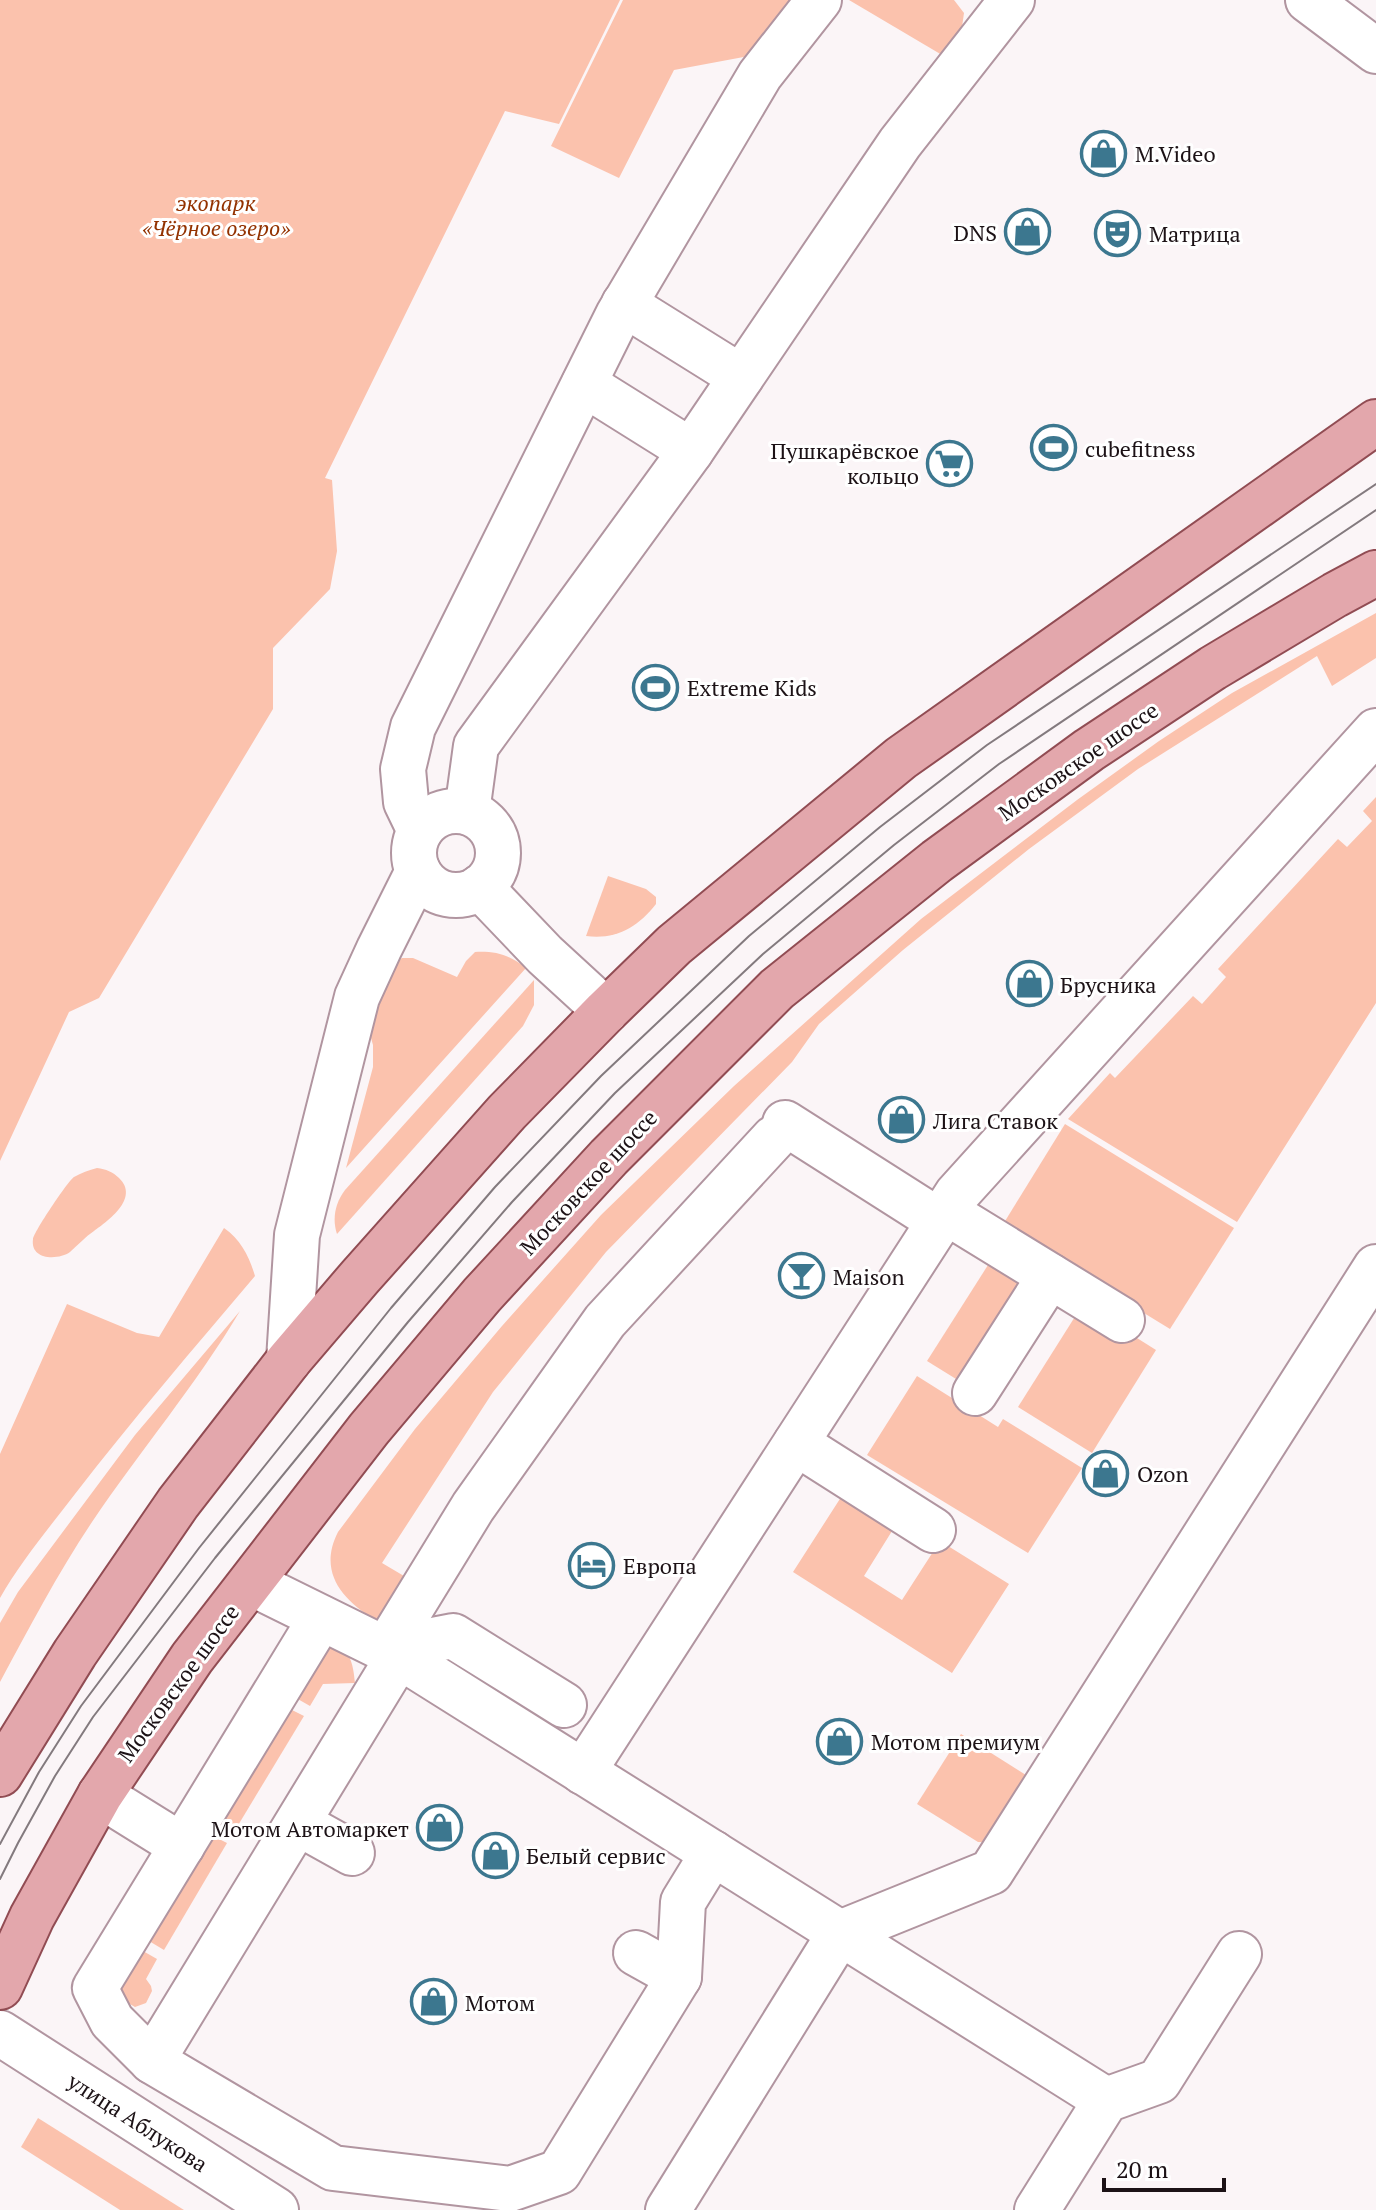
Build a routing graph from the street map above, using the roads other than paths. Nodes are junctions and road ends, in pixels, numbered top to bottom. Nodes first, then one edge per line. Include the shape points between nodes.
1 (819, 0) edge
2 (1012, 0) edge
3 (1308, 0) edge
4 (1376, 51) edge
5 (624, 304) junction
6 (741, 377) junction
7 (584, 384) junction
8 (1376, 422) edge
9 (691, 451) junction
10 (1376, 573) edge
11 (1376, 731) edge
12 (467, 812) junction
13 (419, 851) junction
14 (480, 887) junction
15 (606, 1011) junction
16 (943, 1216) junction
17 (1376, 1267) edge
18 (1050, 1276) junction
19 (1122, 1320) dead end
20 (289, 1360) junction
21 (975, 1393) dead end
22 (796, 1443) junction
23 (933, 1530) dead end
24 (251, 1583) junction
25 (321, 1618) junction
26 (392, 1653) junction
27 (564, 1705) dead end
28 (583, 1772) junction
29 (0, 1774) edge
30 (100, 1795) junction
31 (298, 1823) junction
32 (182, 1846) junction
33 (352, 1853) dead end
34 (713, 1853) junction
35 (840, 1933) junction
36 (636, 1953) dead end
37 (1239, 1954) dead end
38 (679, 1977) junction
39 (0, 1987) edge
40 (0, 2033) edge
41 (152, 2061) junction
42 (1106, 2100) junction
43 (276, 2210) edge
44 (668, 2210) edge
45 (1037, 2210) edge

1 - 5 street via 760,75
2 - 6 street via 900,143
3 - 4 street
5 - 6 street
5 - 7 street
6 - 9 street
7 - 9 street
7 - 13 street via 413,727 403,769
8 - 15 main road via 901,758 674,945
9 - 12 street via 476,746
10 - 24 main road, Московское шоссе via 1213,668 1089,750 937,861 777,989 609,1157 482,1295 369,1429
11 - 16 street via 957,1194
12 - 13 street via 430,820
12 - 14 street via 489,826 498,851 490,877
13 - 14 street via 427,883 439,891 453,895
13 - 20 street via 357,997 297,1235
14 - 15 street
15 - 20 main road via 507,1112
16 - 18 street
16 - 22 street
16 - 26 street via 779,1130 605,1321 473,1507
17 - 35 street via 991,1872
18 - 19 street
18 - 21 street
20 - 29 main road via 178,1503
22 - 23 street
22 - 28 street
24 - 25 street
24 - 30 main road, Московское шоссе via 192,1658
25 - 26 street
25 - 32 street
26 - 27 street via 453,1636
26 - 28 street
26 - 31 street
28 - 34 street
30 - 32 street
30 - 39 main road, Московское шоссе
31 - 33 street
31 - 41 street
32 - 41 street via 95,1988 112,2021
34 - 35 street
34 - 38 street via 683,1902
35 - 42 street
35 - 44 street
36 - 38 street
37 - 42 street via 1159,2081
38 - 41 street via 559,2172 510,2189 333,2168
40 - 43 street, улица Аблукова
42 - 45 street

